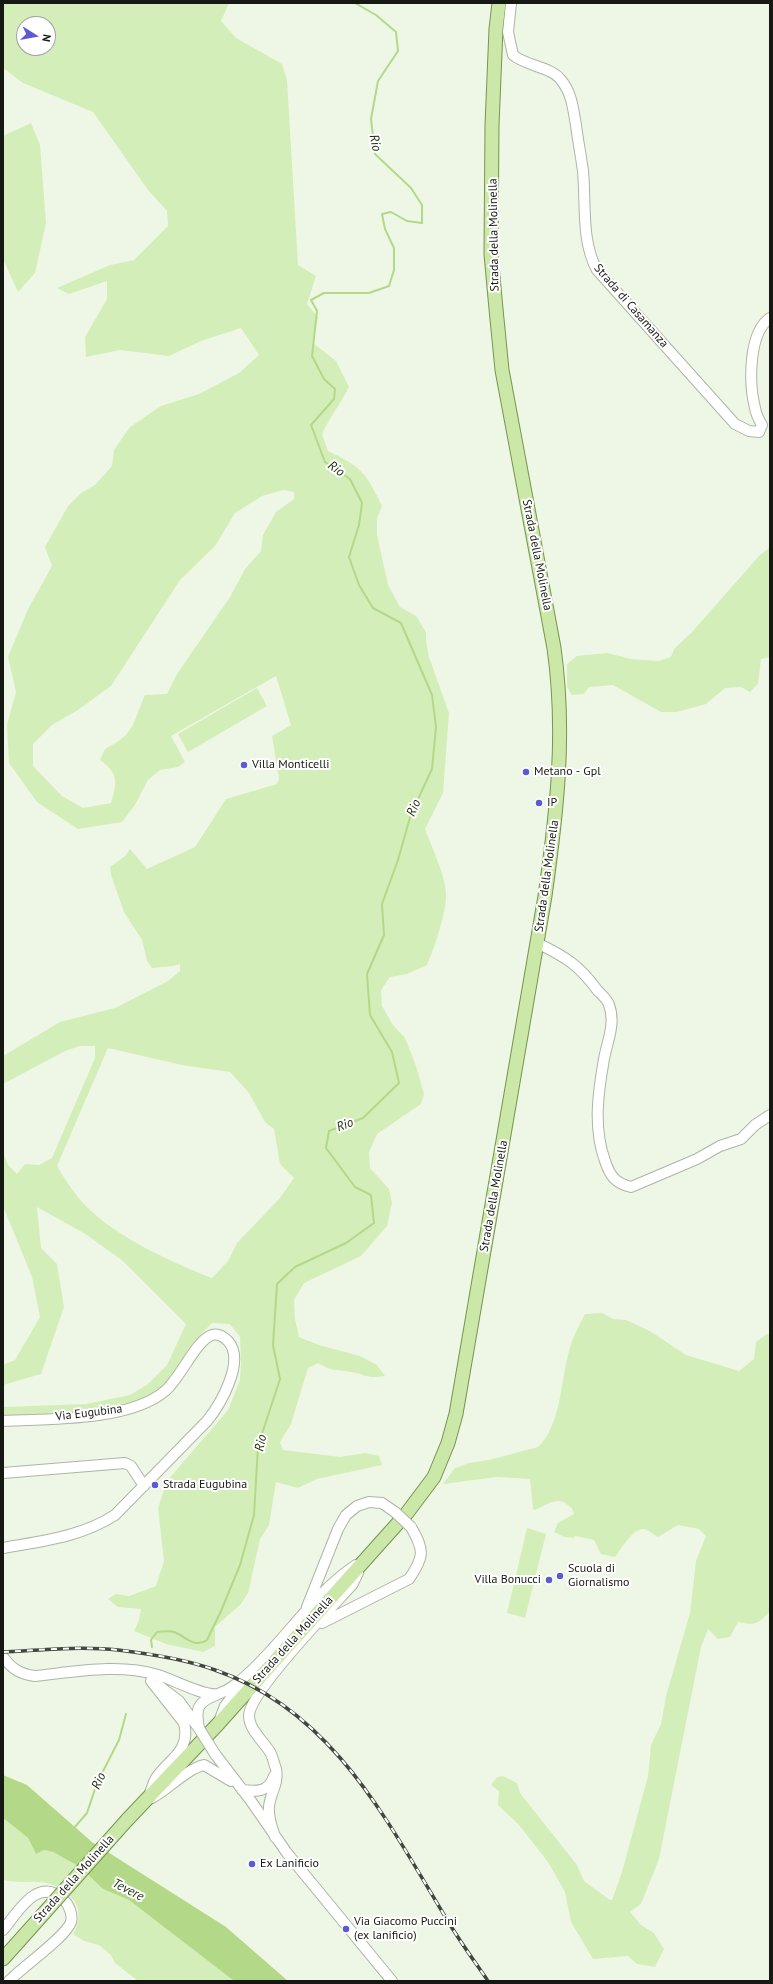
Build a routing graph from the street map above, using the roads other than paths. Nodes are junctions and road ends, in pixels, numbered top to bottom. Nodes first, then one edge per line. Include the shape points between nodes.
1 (499, 3) edge
2 (511, 3) edge
3 (770, 318) edge
4 (537, 943) junction
5 (770, 1115) edge
6 (3, 1421) edge
7 (3, 1473) edge
8 (144, 1486) junction
9 (3, 1548) edge
10 (368, 1557) junction
11 (303, 1616) junction
12 (316, 1626) junction
13 (266, 1657) junction
14 (5, 1660) edge
15 (278, 1667) junction
16 (131, 1670) junction
17 (150, 1681) junction
18 (216, 1694) junction
19 (219, 1723) junction
20 (200, 1730) junction
21 (276, 1770) junction
22 (239, 1787) junction
23 (147, 1801) junction
24 (275, 1837) junction
25 (3, 1930) edge
26 (3, 1959) edge
27 (9, 1981) edge
28 (392, 1981) edge

1 - 4 main road, Strada della Molinella via 492,124 492,254 495,301 502,370 560,688 560,770
2 - 3 street, Strada di Casamanza via 508,32 513,55 520,61 547,70 561,78 572,100 583,171 587,235 592,260 597,270 735,424 749,431 759,432 762,425 755,408 751,371 754,343 764,322
4 - 5 street via 564,956 584,972 610,1005 612,1026 599,1090 597,1125 601,1150 608,1170 619,1184 631,1187 697,1159 741,1138
4 - 10 main road, Strada della Molinella via 456,1414 448,1443 434,1476 407,1513
6 - 8 street, Via Eugubina via 112,1413 138,1407 165,1391 203,1341 212,1335 221,1336 230,1344 233,1367 218,1408
7 - 8 street via 125,1463 132,1466
8 - 9 street, Via Eugubina via 115,1515 100,1525 80,1533
10 - 11 street, Strada della Molinella via 337,1577
10 - 12 street, Strada della Molinella via 352,1585
10 - 19 main road, Strada della Molinella
11 - 12 street, Strada della Molinella, bridge via 346,1515 357,1506 369,1502 382,1503 395,1512 411,1527 419,1541 422,1554 417,1568 409,1579
11 - 13 street
12 - 15 street
13 - 18 street via 231,1689
13 - 19 street, Strada della Molinella via 233,1694
14 - 16 street via 19,1672 35,1676 111,1669
15 - 19 street, Strada della Molinella via 242,1705
15 - 21 street via 255,1699 249,1715 250,1723 271,1754
16 - 17 street, Strada della Molinella
16 - 18 street via 157,1675 187,1687
17 - 20 street via 165,1689 178,1701
17 - 23 street, Strada della Molinella via 184,1723 186,1732 184,1746 156,1779
18 - 20 street via 199,1706 197,1718
19 - 23 main road, Strada della Molinella
20 - 22 street, bridge
21 - 22 street via 272,1782 262,1790 256,1792
21 - 24 street via 277,1782 269,1806 269,1817
22 - 23 street via 204,1765 193,1768 167,1790
22 - 24 street
23 - 26 main road, Strada della Molinella, bridge
24 - 28 street
25 - 27 street via 29,1898 41,1892 50,1891 58,1894 71,1911 71,1921 65,1932

